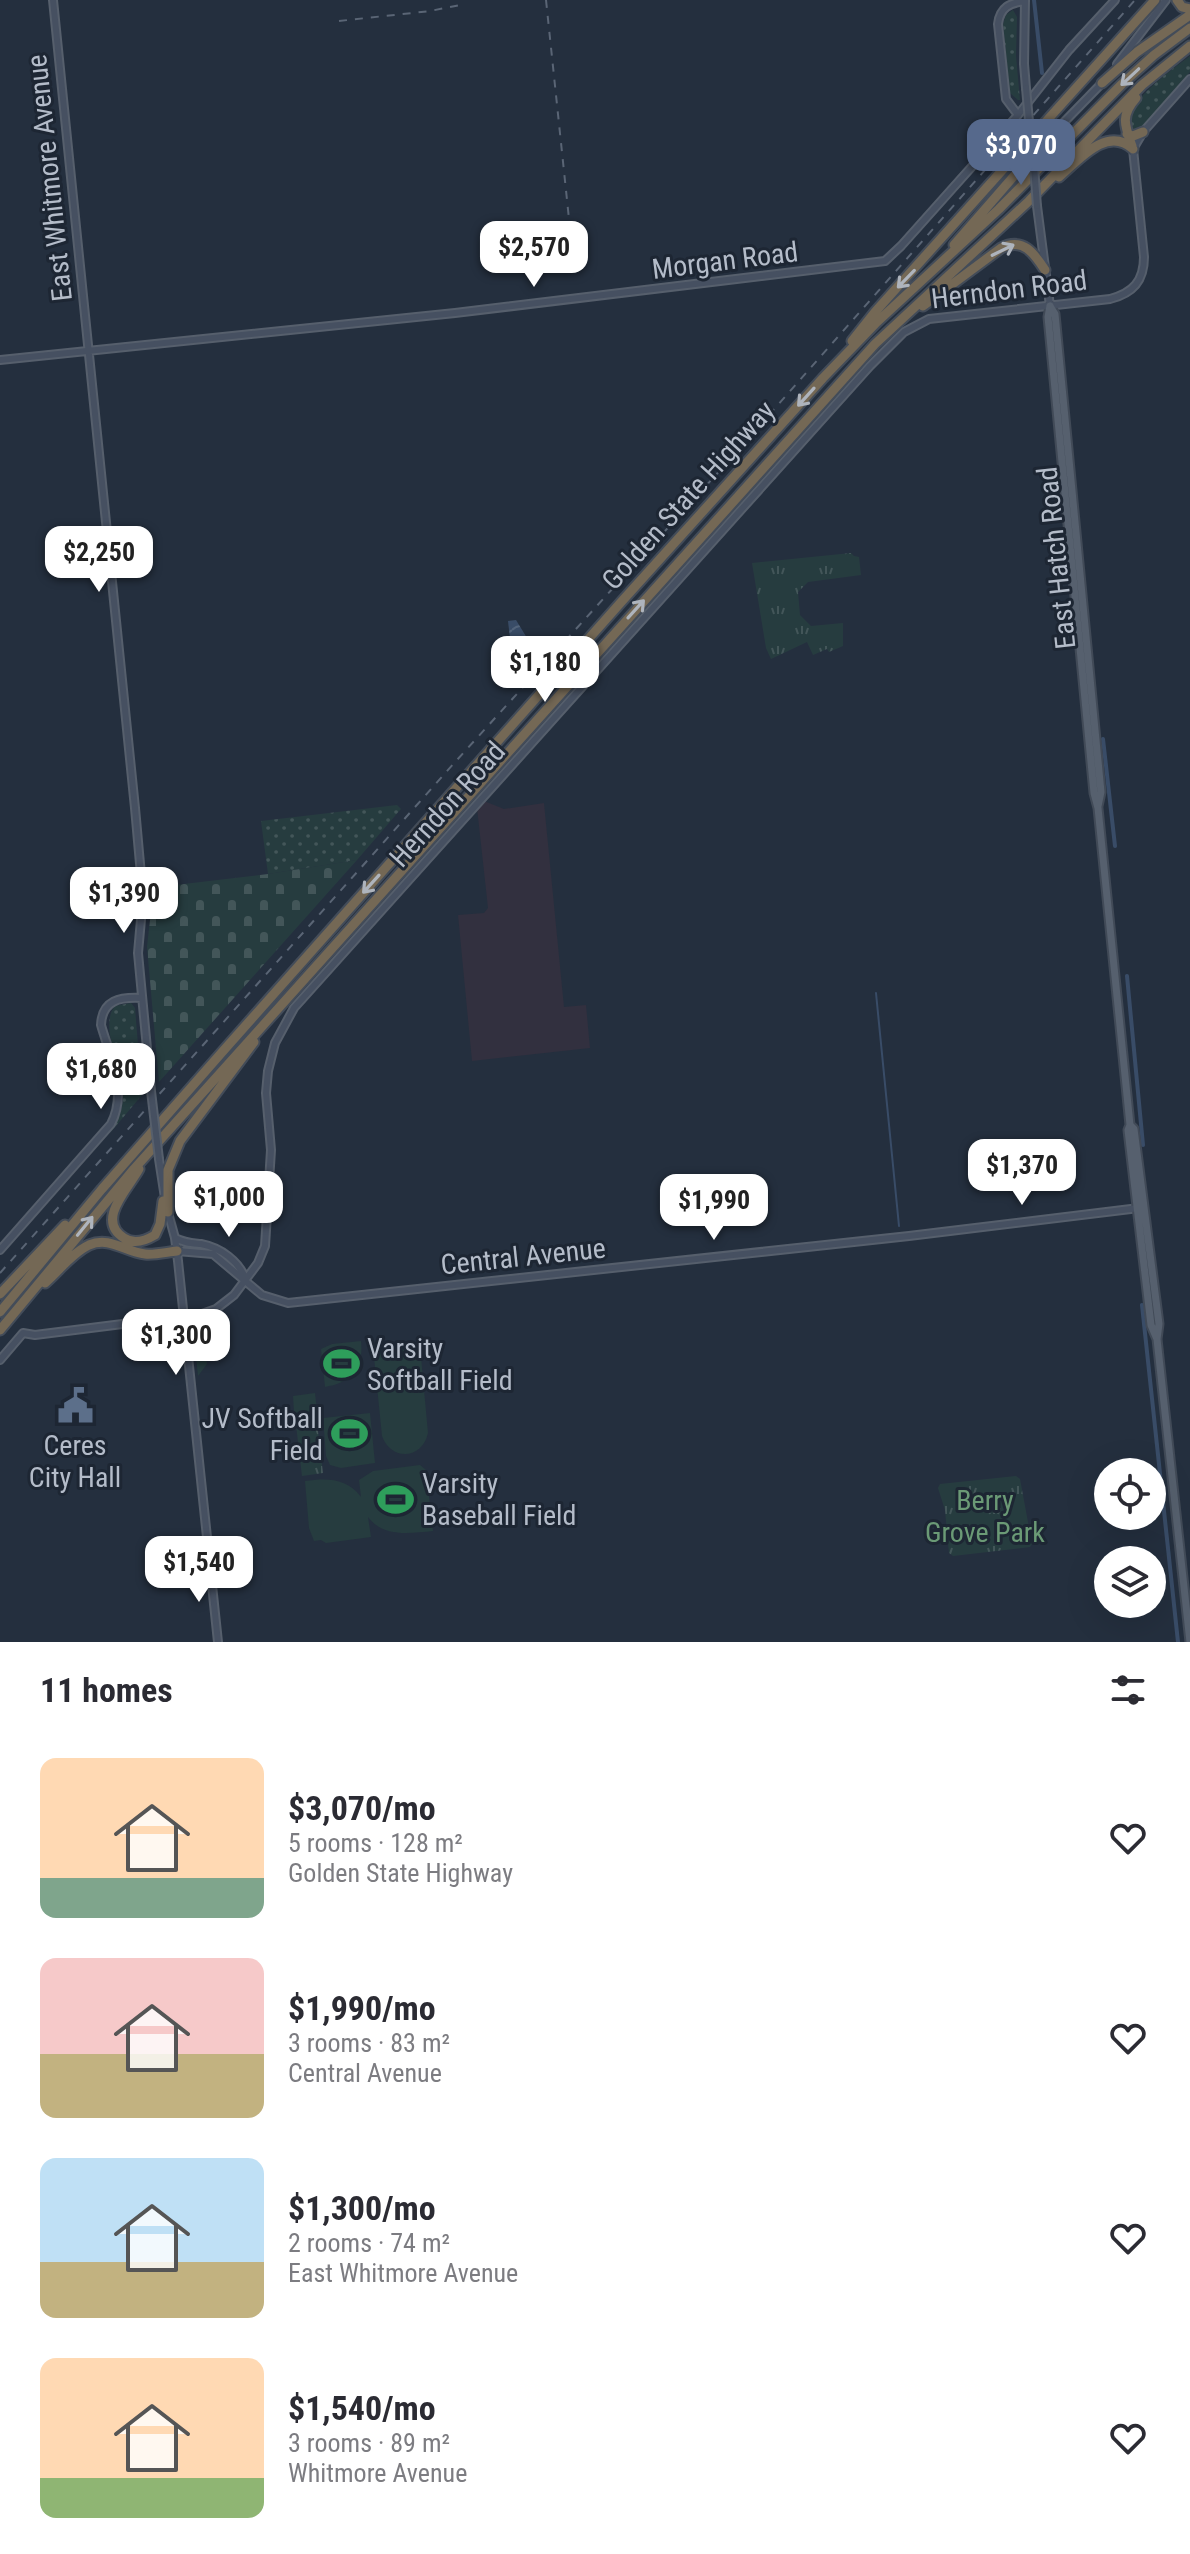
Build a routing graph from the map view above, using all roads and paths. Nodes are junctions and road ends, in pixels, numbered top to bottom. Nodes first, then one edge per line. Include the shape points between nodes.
1 (53, 0) edge
2 (1025, 0) edge
3 (1115, 0) edge
4 (1155, 0) edge
5 (1166, 0) edge
6 (1177, 0) edge
7 (1190, 12) edge
8 (1190, 28) edge
9 (1190, 46) edge
10 (1170, 61) junction
11 (1190, 79) edge
12 (1102, 83) junction
13 (1018, 115) junction
14 (1029, 126) junction
15 (1055, 131) junction
16 (1143, 132) junction
17 (1127, 134) junction
18 (1032, 149) junction
19 (1133, 149) junction
20 (1033, 204) junction
21 (1045, 270) junction
22 (915, 288) junction
23 (1050, 306) junction
24 (894, 326) junction
25 (88, 351) junction
26 (0, 360) edge
27 (823, 378) junction
28 (141, 998) junction
29 (285, 1000) junction
30 (146, 1155) junction
31 (102, 1189) junction
32 (164, 1194) junction
33 (1141, 1208) junction
34 (168, 1212) junction
35 (175, 1238) junction
36 (0, 1250) edge
37 (177, 1251) junction
38 (246, 1280) junction
39 (0, 1294) edge
40 (17, 1311) junction
41 (0, 1312) edge
42 (184, 1317) junction
43 (0, 1330) edge
44 (0, 1360) edge
45 (218, 1642) edge
46 (1190, 1642) edge

1 - 25 street, East Whitmore Avenue
2 - 13 street via 1005,7 998,24 1006,99
2 - 14 street, East Hatch Road, bridge
3 - 13 street, Morgan Road
4 -> 27 highway via 875,312
5 - 12 street
6 - 7 highway
7 - 12 highway
8 -> 22 highway, Golden State Highway via 1122,84
9 - 10 highway, Golden State Highway
10 - 17 highway via 1127,108
10 - 20 highway, Golden State Highway via 1124,102
11 - 16 street
12 - 15 street
13 - 25 street, Morgan Road via 891,257 874,264
14 - 15 street, bridge via 1042,135
14 - 18 street, East Hatch Road, bridge
15 - 18 street
16 - 17 highway
16 - 19 street
17 - 19 highway
18 - 20 street, East Hatch Road, bridge
18 - 22 highway
19 - 20 highway via 1121,141 1101,143
19 - 23 street, Herndon Road via 1143,272 1122,296
20 - 21 street, East Hatch Road
20 - 24 highway, Golden State Highway
21 - 23 street, East Hatch Road
24 -> 21 highway via 1011,244 1029,248
22 - 27 highway, Golden State Highway
23 - 33 main road, East Hatch Road via 1055,314 1101,792 1098,808
23 - 38 street, Herndon Road via 929,319 892,343 294,1008 275,1043 268,1071 271,1150 265,1246
29 -> 24 highway, Golden State Highway
25 - 26 street, Morgan Road
25 - 28 street, East Whitmore Avenue via 143,897 138,943
27 -> 31 highway, Golden State Highway
28 - 32 street, bridge
28 - 36 street via 115,1000 102,1017 119,1093 111,1124
29 - 30 highway, Golden State Highway
29 - 34 highway via 180,1141 168,1170
30 - 32 highway via 113,1210 119,1234 136,1242 155,1235
40 -> 30 highway, Golden State Highway
31 - 39 highway
31 - 41 highway, Golden State Highway
32 - 34 street
33 - 38 street, Central Avenue via 302,1302 269,1298
33 - 46 main road, East Hatch Road via 1159,1324
34 - 35 street
35 - 37 street
35 - 38 street via 227,1255
37 - 38 street via 213,1254
37 - 40 highway via 149,1254 113,1243 92,1244
37 - 42 street
38 - 42 street, Herndon Road via 216,1309
40 - 43 highway, Golden State Highway
42 - 44 street, Herndon Road via 23,1333
42 - 45 street

